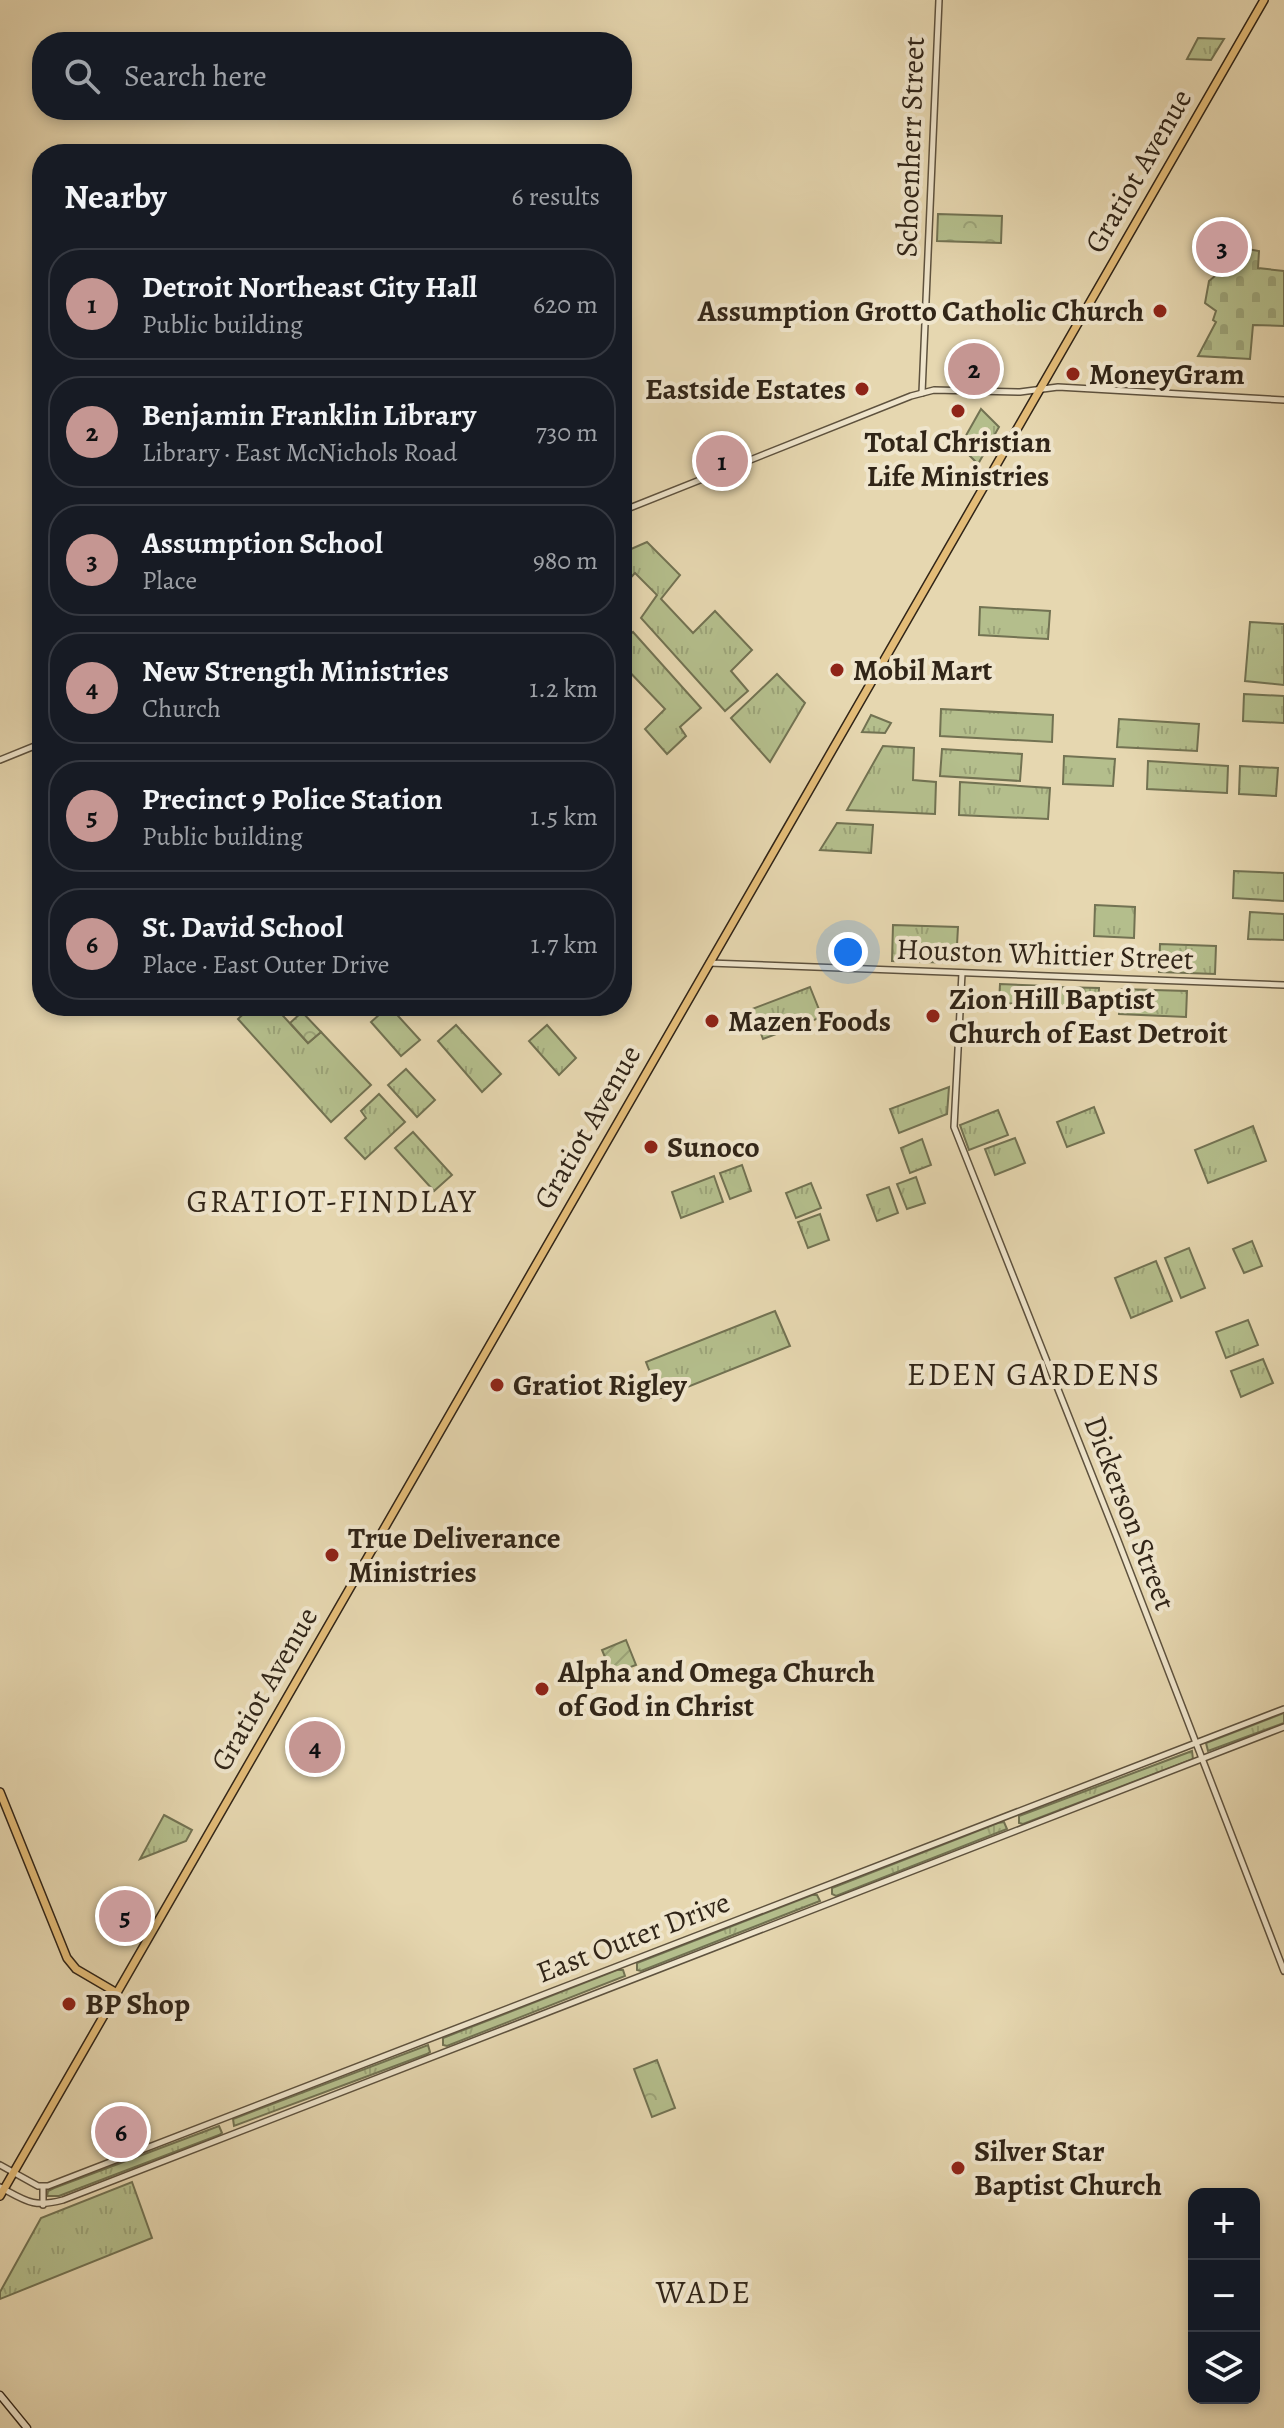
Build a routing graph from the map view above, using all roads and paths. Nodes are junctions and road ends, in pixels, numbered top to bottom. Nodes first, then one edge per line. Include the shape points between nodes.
1 (939, 0) edge
2 (1264, 0) edge
3 (1039, 390) junction
4 (922, 393) junction
5 (1284, 400) edge
6 (632, 507) edge
7 (32, 747) edge
8 (0, 760) edge
9 (708, 963) junction
10 (962, 973) junction
11 (1284, 985) edge
12 (1284, 1709) edge
13 (1284, 1727) edge
14 (1195, 1743) junction
15 (1201, 1759) junction
16 (0, 1792) edge
17 (1284, 1971) edge
18 (117, 1993) junction
19 (0, 2165) edge
20 (13, 2173) junction
21 (43, 2187) junction
22 (1, 2191) edge
23 (43, 2205) junction
24 (0, 2395) edge
25 (27, 2428) edge

1 - 4 street, Schoenherr Street
2 - 3 main road, Gratiot Avenue
3 - 4 street
3 - 5 street via 1108,388
3 - 9 main road, Gratiot Avenue
4 - 6 street
7 - 8 street
9 - 10 street, Houston Whittier Street
9 - 18 main road, Gratiot Avenue
10 - 11 street, Houston Whittier Street
10 - 14 street, Dickerson Street via 954,1127
12 - 14 street, East Outer Drive
13 - 15 street, East Outer Drive
14 - 15 street, Dickerson Street
14 - 21 street, East Outer Drive
15 - 17 street, Dickerson Street
15 - 23 street, East Outer Drive
16 - 18 main road via 67,1958
18 - 20 main road, Gratiot Avenue
19 - 20 street
20 - 21 street
20 - 22 main road, Gratiot Avenue
21 - 23 street
22 - 23 street
24 - 25 main road

